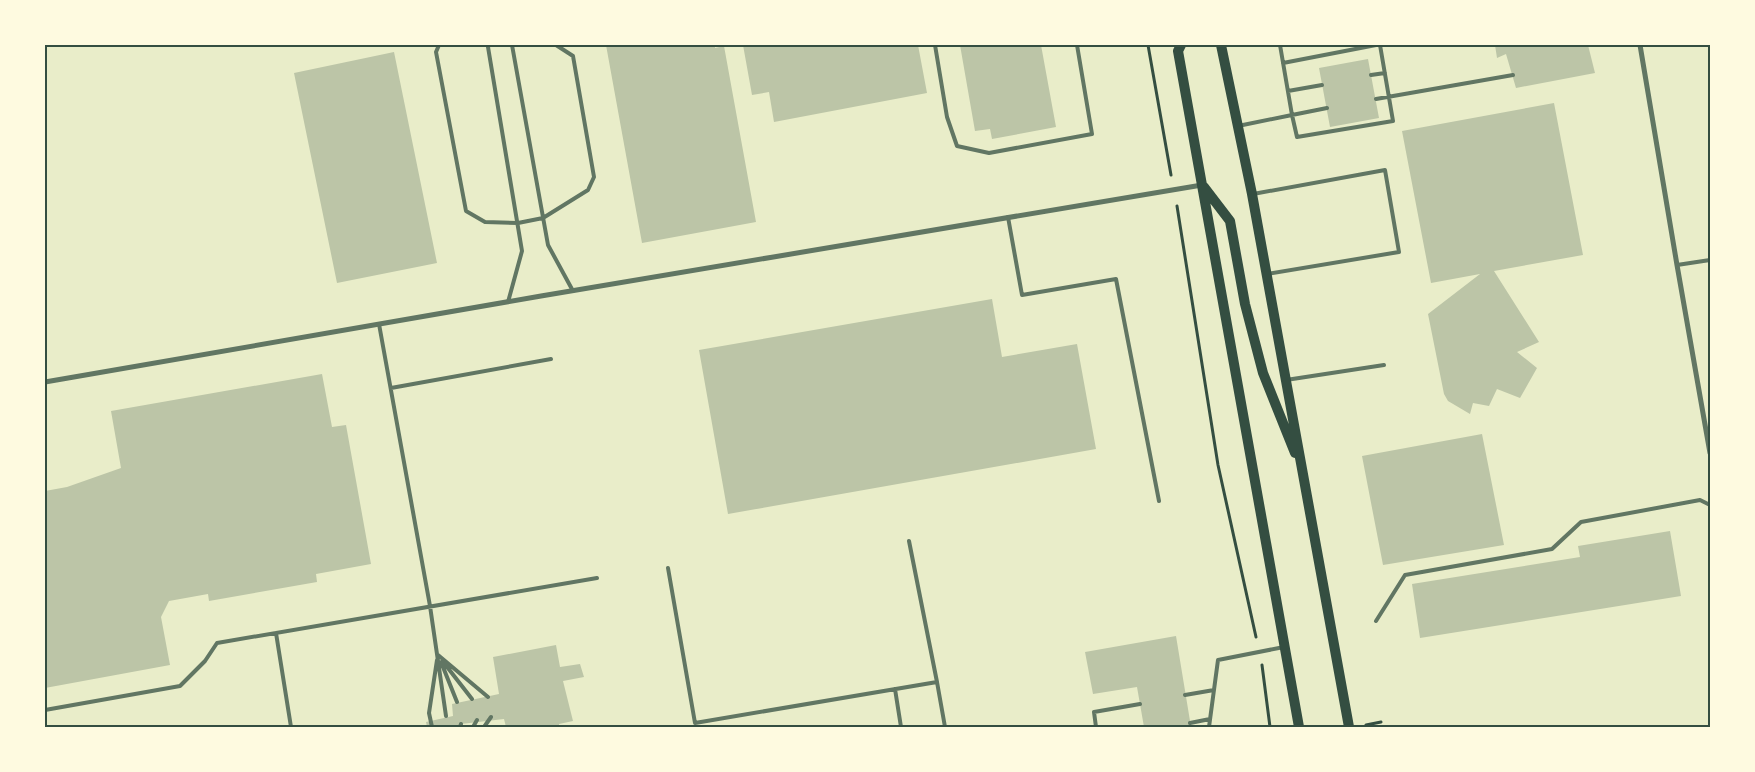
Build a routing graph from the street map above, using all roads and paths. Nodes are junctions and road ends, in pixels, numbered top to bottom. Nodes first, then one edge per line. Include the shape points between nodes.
1 (439, 45) edge
2 (489, 45) edge
3 (512, 45) edge
4 (556, 45) edge
5 (935, 45) edge
6 (1077, 45) edge
7 (1148, 45) edge
8 (1181, 45) edge
9 (1221, 45) edge
10 (1280, 45) edge
11 (1376, 45) edge
12 (1380, 45) edge
13 (1640, 45) edge
14 (1283, 64) junction
15 (1385, 73) junction
16 (1372, 75) dead end
17 (1513, 75) dead end
18 (1322, 84) dead end
19 (1288, 91) junction
20 (1389, 97) junction
21 (1376, 99) dead end
22 (1327, 108) dead end
23 (1292, 115) junction
24 (1238, 126) junction
25 (1202, 185) junction
26 (1174, 190) junction
27 (1252, 194) junction
28 (1008, 217) junction
29 (543, 218) junction
30 (518, 223) junction
31 (1710, 260) edge
32 (1676, 265) junction
33 (1267, 274) junction
34 (573, 291) junction
35 (508, 302) junction
36 (379, 324) junction
37 (551, 359) dead end
38 (1384, 365) dead end
39 (1286, 380) junction
40 (45, 382) edge
41 (391, 388) junction
42 (1710, 453) edge
43 (1303, 473) junction
44 (1160, 501) dead end
45 (1710, 504) edge
46 (909, 541) dead end
47 (668, 568) dead end
48 (598, 578) dead end
49 (430, 606) junction
50 (1376, 621) dead end
51 (276, 633) junction
52 (1284, 647) junction
53 (1259, 652) junction
54 (438, 655) junction
55 (936, 682) junction
56 (895, 689) junction
57 (1214, 690) junction
58 (1186, 695) dead end
59 (488, 697) dead end
60 (472, 699) dead end
61 (457, 702) dead end
62 (1140, 704) dead end
63 (45, 710) edge
64 (446, 716) dead end
65 (491, 717) dead end
66 (1210, 719) junction
67 (477, 720) dead end
68 (1190, 723) dead end
69 (694, 725) edge
70 (291, 727) edge
71 (432, 727) edge
72 (473, 727) edge
73 (484, 727) edge
74 (901, 727) edge
75 (945, 727) edge
76 (1096, 727) edge
77 (1209, 727) edge
78 (1270, 727) edge
79 (1298, 727) edge
80 (1349, 727) edge

1 - 30 lane via 436,52 466,211 485,222
2 - 30 lane
3 - 29 lane
4 - 29 lane via 573,56 594,177 588,190
5 - 6 lane via 946,117 957,146 989,153 1092,134
7 - 26 path
8 - 25 main road via 1178,51
9 - 24 main road
10 - 14 lane
11 - 14 lane
12 - 15 lane
13 - 32 street
14 - 19 lane
15 - 16 lane
15 - 20 lane
17 - 20 lane
18 - 19 lane
19 - 23 lane
20 - 21 lane
20 - 23 lane via 1393,121 1297,137
22 - 23 lane
23 - 24 lane
24 - 27 main road
25 - 26 street
25 - 43 main road via 1230,221 1245,304 1263,373
25 - 52 main road
26 - 28 street
26 - 53 path via 1218,465
27 - 33 main road
27 - 33 lane via 1384,170 1391,206 1399,252
28 - 34 street
28 - 44 lane via 1022,295 1116,280
29 - 30 lane
29 - 34 lane via 548,245
30 - 35 lane via 522,251
31 - 32 lane
32 - 42 street
33 - 39 main road
34 - 35 street
35 - 36 street
36 - 40 street
36 - 41 lane
37 - 41 lane
38 - 39 lane
39 - 43 main road
41 - 49 lane
43 - 80 main road
45 - 50 lane via 1700,500 1581,522 1552,549 1405,575
46 - 55 lane
47 - 69 lane
48 - 49 lane
49 - 51 lane
49 - 54 lane
51 - 63 lane via 217,643 205,661 180,686
51 - 70 lane
52 - 53 lane
52 - 79 main road
53 - 57 lane via 1218,660
53 - 78 path
54 - 59 lane
54 - 60 lane
54 - 61 lane
54 - 64 lane
54 - 71 lane via 429,713
55 - 56 lane
55 - 75 lane
56 - 69 lane
56 - 74 lane
57 - 58 lane
57 - 66 lane
62 - 76 lane via 1094,712
65 - 73 lane
66 - 68 lane
66 - 77 lane
67 - 72 lane

